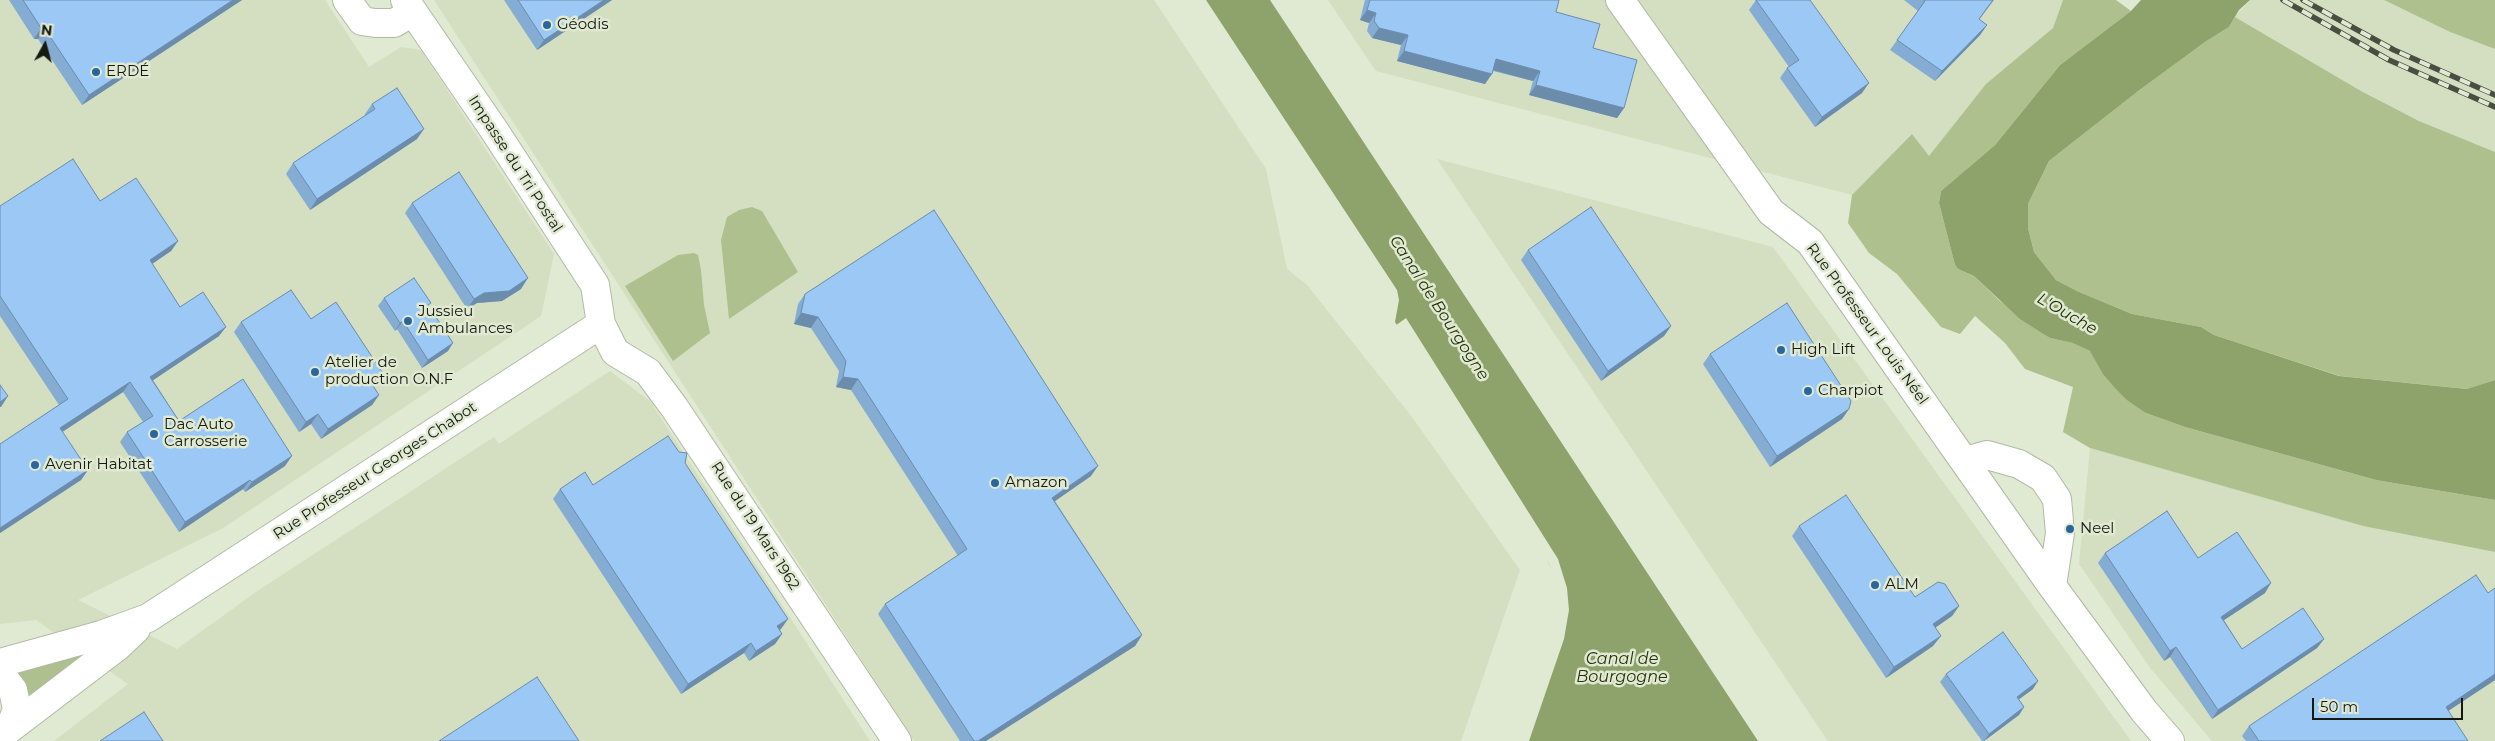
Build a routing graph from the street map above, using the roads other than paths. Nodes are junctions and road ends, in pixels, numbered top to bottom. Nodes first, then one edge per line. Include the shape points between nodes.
1 (347, 0) edge
2 (1620, 0) edge
3 (409, 6) edge
4 (600, 324) junction
5 (1966, 461) junction
6 (2052, 586) junction
7 (148, 618) junction
8 (0, 663) edge
9 (0, 673) edge
10 (5, 732) edge
11 (897, 741) edge
12 (2170, 741) edge

1 - 3 street, Impasse du Tri Postal via 362,21 375,24 394,24
2 - 5 street, Rue Professeur Louis Néel via 1772,212 1810,242
3 - 4 street, Impasse du Tri Postal via 595,285
4 - 7 street, Rue Professeur Georges Chabot
4 - 11 street, Rue du 19 Mars 1962 via 615,352 648,372 674,407
5 - 6 street, Rue Professeur Louis Néel
5 - 6 street via 1988,455 2019,464 2043,478 2057,500 2060,533
6 - 12 street, Rue Professeur Louis Néel via 2144,711
7 - 8 street, Rue Professeur Georges Chabot via 101,635
7 - 10 street, Rue Professeur Georges Chabot via 118,646
9 - 10 street, Rue Professeur Georges Chabot via 13,690 17,709

